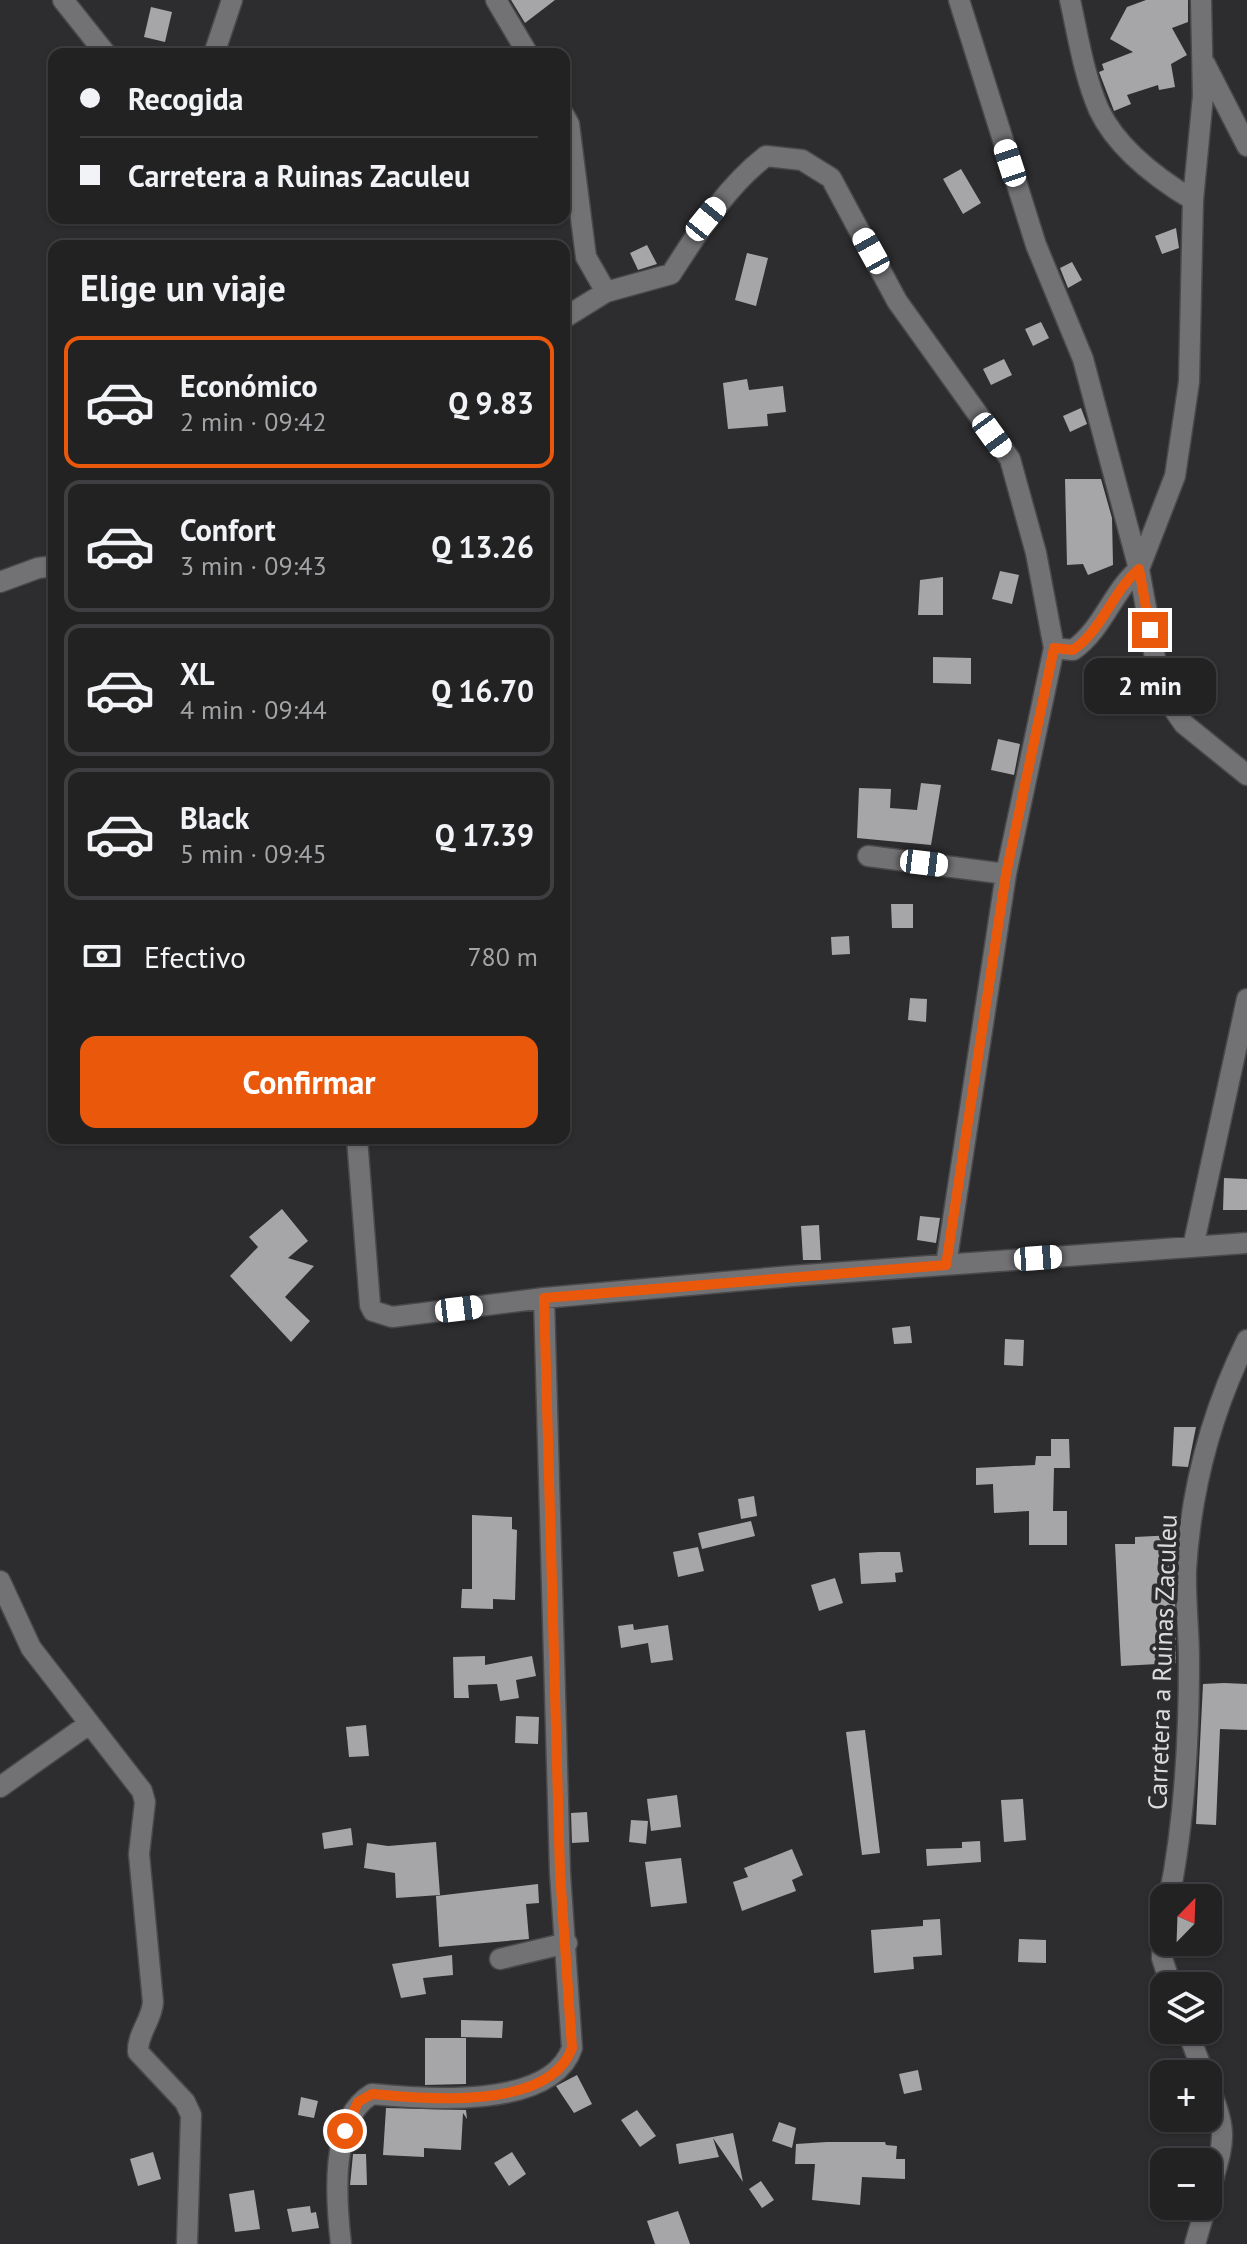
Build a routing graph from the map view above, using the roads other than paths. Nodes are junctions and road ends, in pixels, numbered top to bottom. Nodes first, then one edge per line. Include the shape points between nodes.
1 (63, 0) edge
2 (232, 0) edge
3 (496, 0) edge
4 (959, 0) edge
5 (1070, 0) edge
6 (1201, 0) edge
7 (101, 48) edge
8 (216, 48) edge
9 (524, 48) edge
10 (1204, 61) junction
11 (570, 132) edge
12 (1247, 146) edge
13 (1193, 200) junction
14 (606, 292) junction
15 (570, 314) edge
16 (48, 568) edge
17 (1139, 569) junction
18 (0, 582) edge
19 (1054, 648) junction
20 (1247, 775) edge
21 (868, 856) dead end
22 (1006, 874) junction
23 (1247, 999) edge
24 (358, 1144) edge
25 (1247, 1243) edge
26 (1193, 1247) junction
27 (946, 1265) junction
28 (544, 1298) junction
29 (1247, 1340) edge
30 (0, 1581) edge
31 (89, 1724) junction
32 (0, 1787) edge
33 (1172, 1884) edge
34 (567, 1943) junction
35 (500, 1959) dead end
36 (1222, 2120) edge
37 (1222, 2148) edge
38 (1202, 2220) edge
39 (187, 2244) edge
40 (341, 2244) edge
41 (1195, 2244) edge

1 - 7 street
2 - 8 street
3 - 9 street
4 - 17 street via 1036,245 1083,359
5 - 13 street via 1100,111 1135,158
6 - 10 street
10 - 12 street
10 - 13 street
11 - 14 street via 586,257
13 - 17 street via 1189,382 1175,476
14 - 15 street
14 - 19 street via 671,274 742,174 766,156 802,160 831,178 897,301 1010,459 1036,553
16 - 18 street
17 - 19 street via 1122,583 1088,640 1073,650
17 - 20 street via 1161,691 1184,724
19 - 22 street
21 - 22 street
22 - 27 street
23 - 26 street
24 - 28 street via 373,1311 403,1316
25 - 26 street
26 - 27 street
27 - 28 street
28 - 34 street via 559,1857
29 - 33 street, Carretera a Ruinas Zaculeu via 1197,1482 1186,1570 1189,1661 1182,1836
30 - 31 street via 31,1648
31 - 32 street
31 - 39 street via 136,1781 145,1802 139,1854 153,2012 137,2042 145,2061 191,2115
34 - 35 street
34 - 40 street via 572,2048 554,2075 479,2098 372,2094 358,2102 342,2145
36 - 37 street
38 - 41 street

